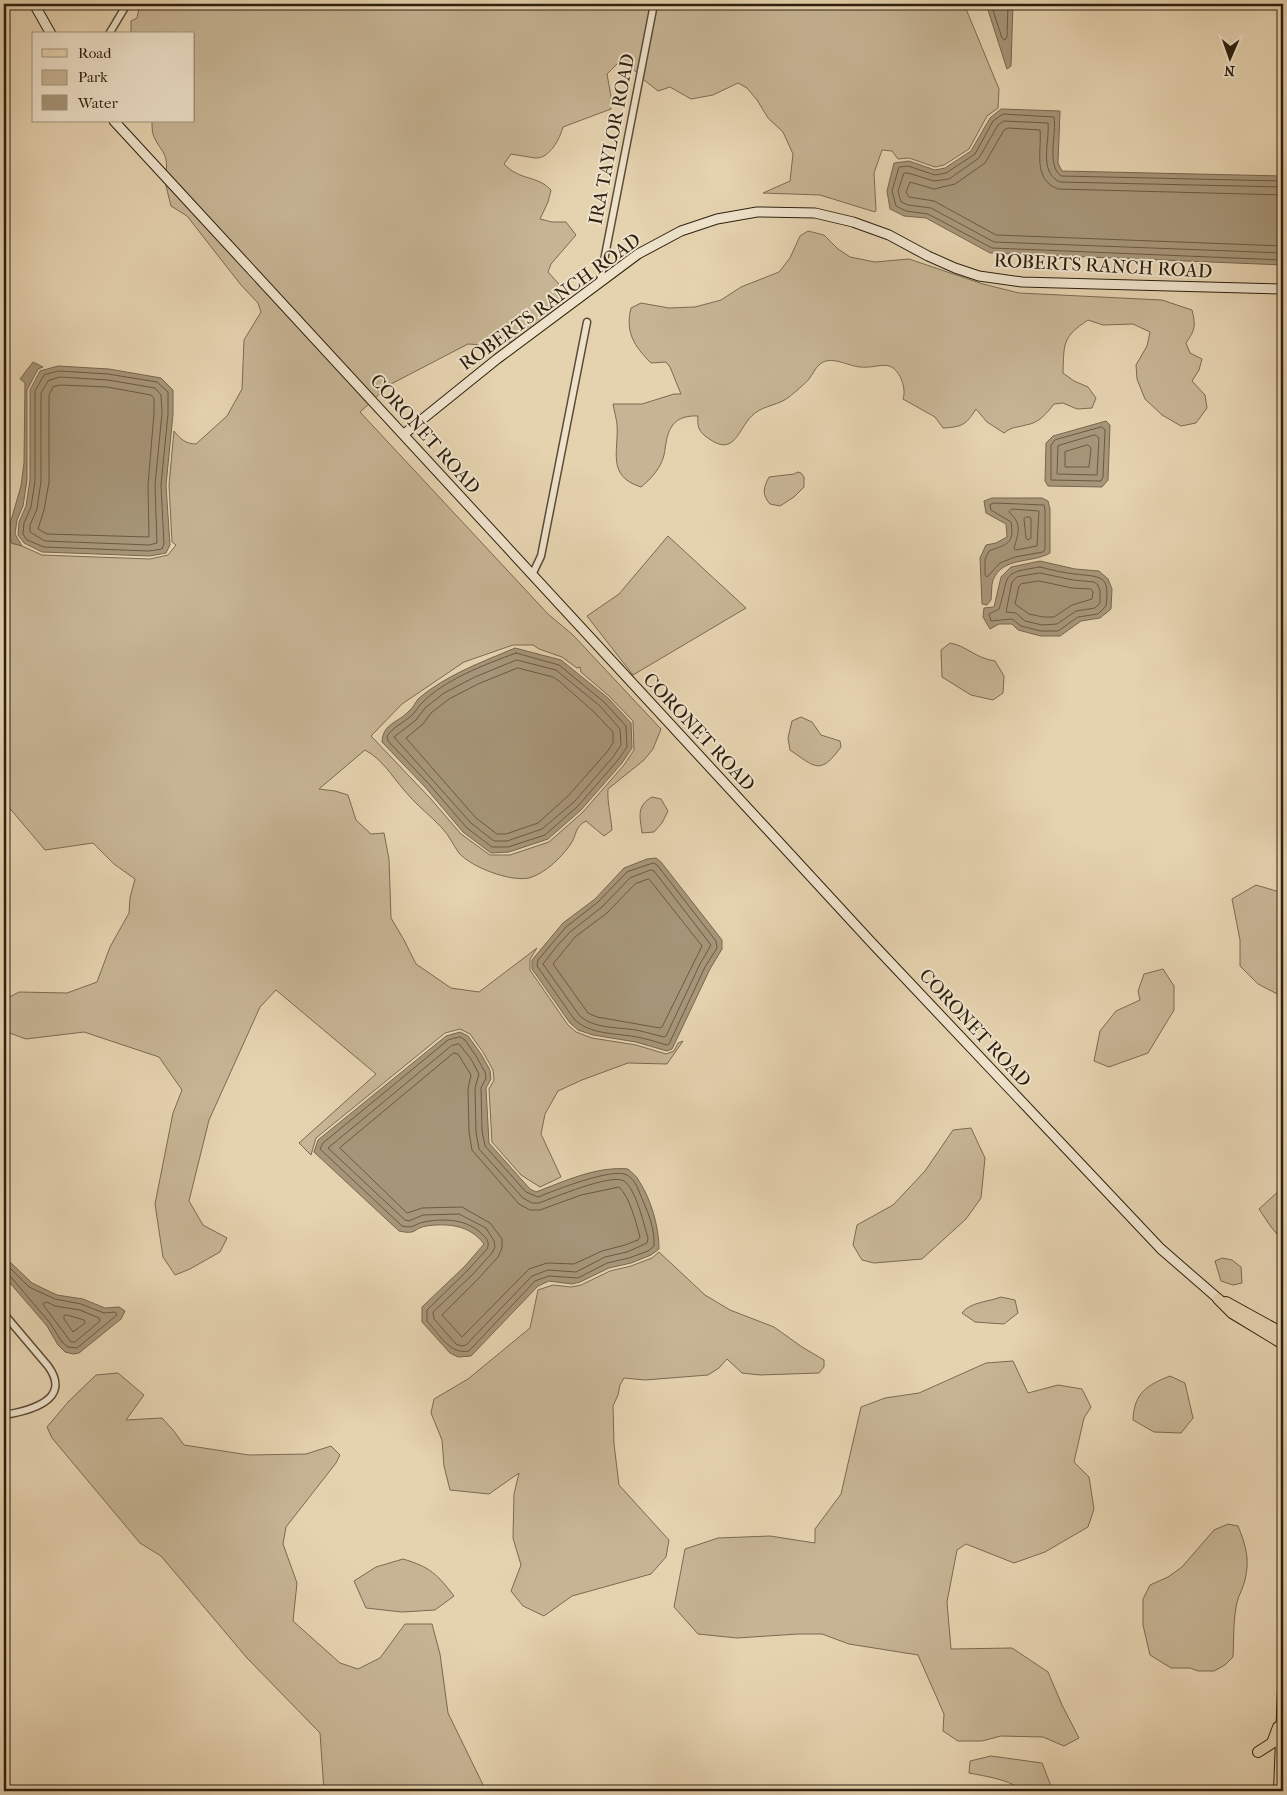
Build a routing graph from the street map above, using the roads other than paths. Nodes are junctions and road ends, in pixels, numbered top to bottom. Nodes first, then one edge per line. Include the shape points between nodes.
1 (34, 4) edge
2 (127, 4) edge
3 (654, 4) edge
4 (50, 32) edge
5 (110, 32) edge
6 (115, 122) edge
7 (600, 281) junction
8 (1283, 289) edge
9 (587, 322) dead end
10 (404, 434) junction
11 (532, 575) junction
12 (1217, 1298) junction
13 (4, 1314) edge
14 (1283, 1330) edge
15 (1283, 1338) edge
16 (1283, 1344) edge
17 (4, 1415) edge
18 (1283, 1689) edge
19 (1282, 1714) junction
20 (1258, 1752) dead end
21 (1282, 1762) edge
22 (1279, 1791) edge

1 - 4 street
2 - 5 street
3 - 7 street, IRA TAYLOR ROAD
6 - 10 street, CORONET ROAD
7 - 8 street, ROBERTS RANCH ROAD via 638,254 680,231 717,219 756,212 816,213 853,222 979,276 1022,282
7 - 10 street, ROBERTS RANCH ROAD
9 - 11 street via 542,556
10 - 11 street, CORONET ROAD
11 - 12 street, CORONET ROAD via 1135,1222
12 - 14 main road via 1277,1330
12 - 15 street, CORONET ROAD
12 - 16 main road via 1232,1313
13 - 17 street via 54,1374 55,1386 52,1394 37,1407
18 - 19 main road
19 - 20 main road via 1272,1743
19 - 21 main road
21 - 22 main road

